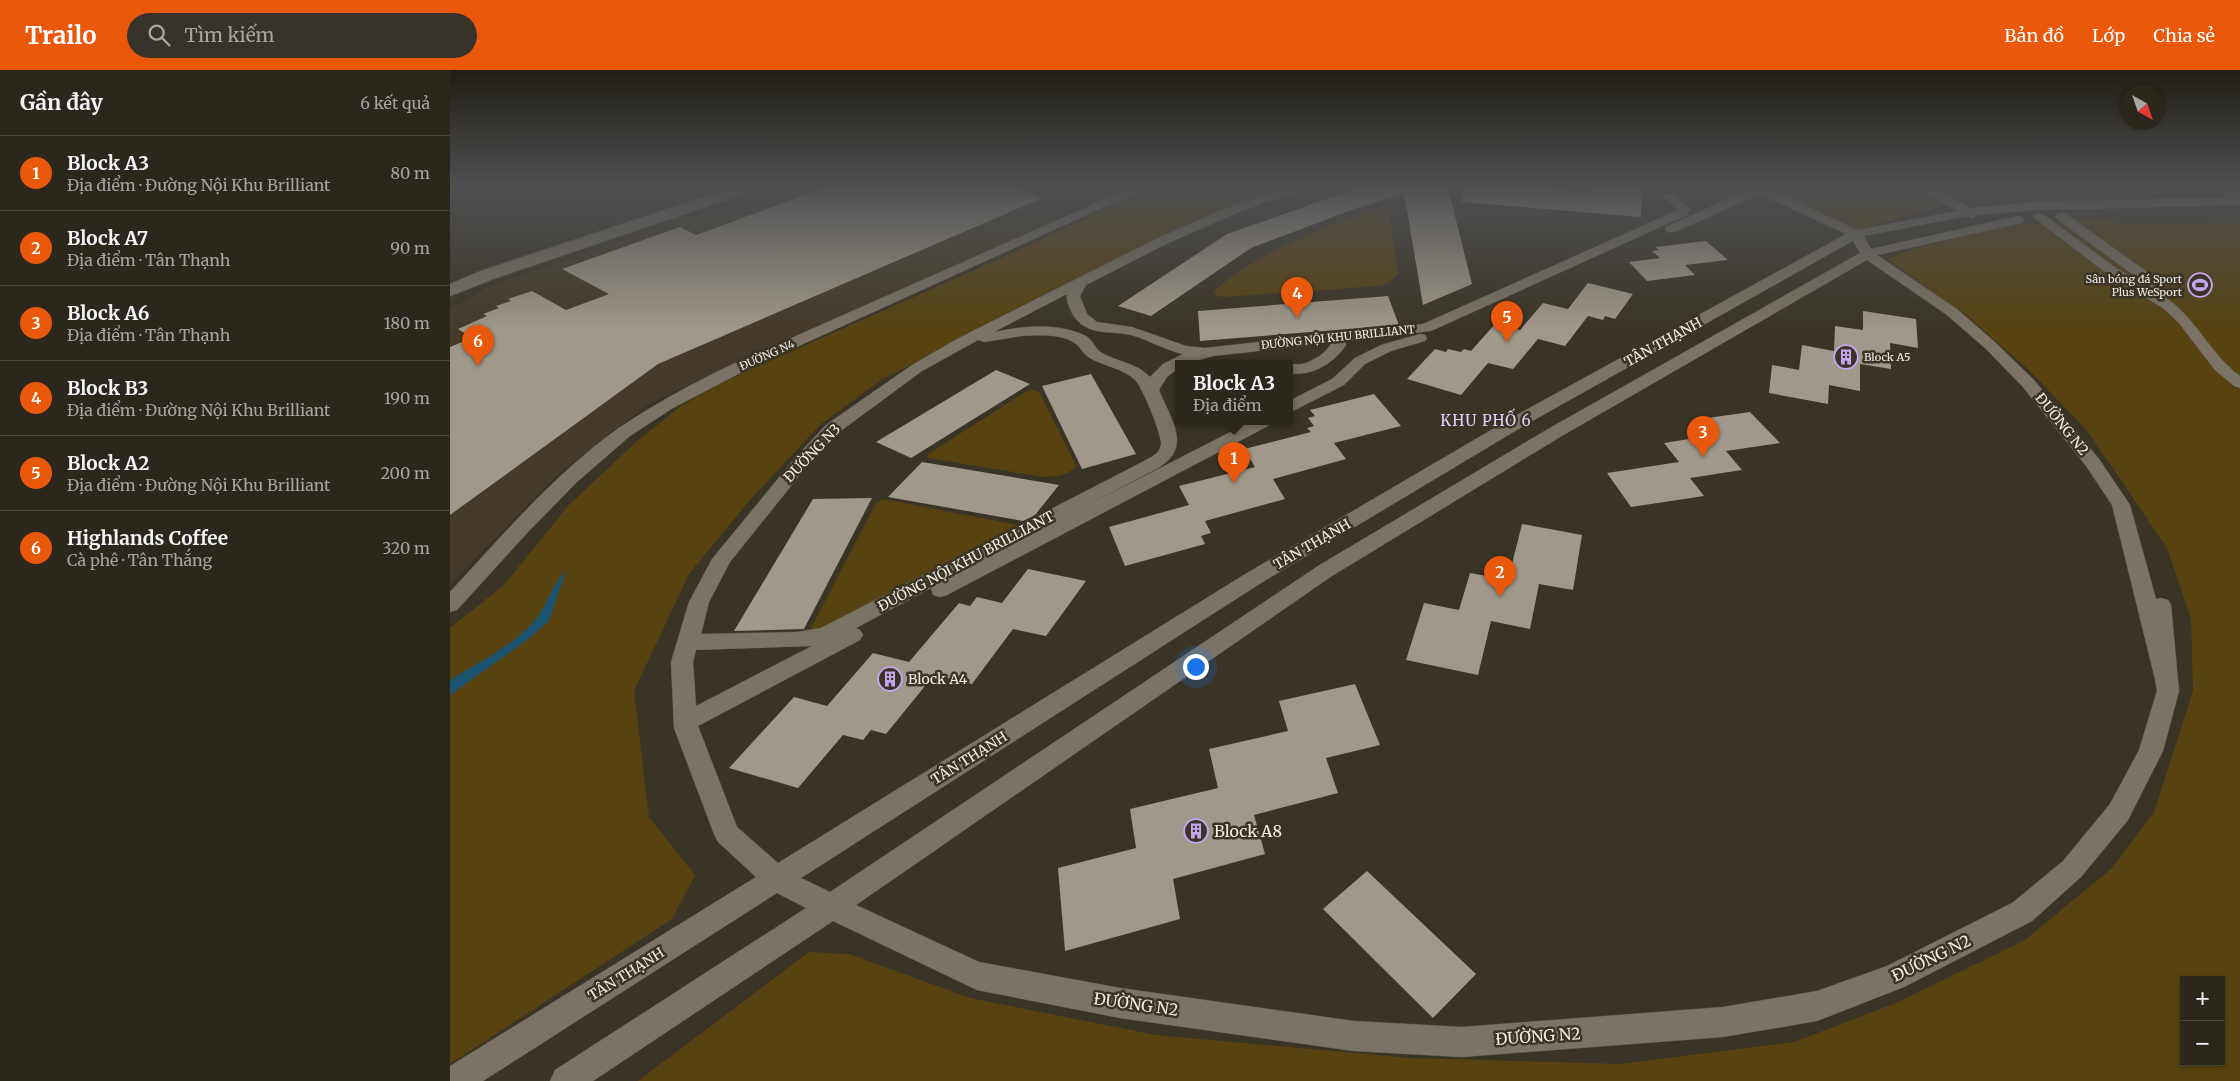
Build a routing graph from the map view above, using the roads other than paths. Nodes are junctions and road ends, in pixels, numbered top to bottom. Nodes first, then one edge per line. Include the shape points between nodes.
1 (584, 235) edge
2 (606, 235) edge
3 (1034, 235) edge
4 (1175, 235) edge
5 (1632, 235) edge
6 (1657, 235) edge
7 (1854, 235) edge
8 (1857, 235) edge
9 (1947, 235) edge
10 (2063, 235) edge
11 (2087, 235) edge
12 (1867, 254) junction
13 (1081, 281) junction
14 (450, 282) edge
15 (450, 291) edge
16 (2152, 292) junction
17 (1117, 330) junction
18 (1337, 338) junction
19 (962, 342) junction
20 (1276, 344) junction
21 (1088, 346) junction
22 (1181, 355) junction
23 (1176, 360) edge
24 (1282, 360) edge
25 (1175, 361) edge
26 (1293, 369) edge
27 (1164, 371) junction
28 (1137, 372) junction
29 (2240, 383) edge
30 (1151, 390) junction
31 (1293, 406) edge
32 (1256, 425) edge
33 (450, 605) edge
34 (688, 642) junction
35 (685, 722) junction
36 (777, 879) junction
37 (830, 907) junction
38 (455, 1081) edge
39 (566, 1081) edge

1 - 14 street
2 - 15 street via 487,275
3 - 33 street, ĐƯỜNG N4 via 724,374 652,413 561,486
4 - 13 street, ĐƯỜNG N3
5 - 18 street, ĐƯỜNG NỘI KHU BRILLIANT via 1426,328
6 - 31 street via 1433,336 1386,348 1360,361 1338,382
7 - 36 street, TÂN THẠNH via 1521,420 1254,578
8 - 12 street, ĐƯỜNG N2
9 - 12 street, TÂN THẠNH
10 - 16 street via 2124,280
11 - 16 street via 2145,277
12 - 37 street, TÂN THẠNH via 1554,433 1326,571
12 - 37 street, ĐƯỜNG N2 via 1952,312 1991,346 2028,383 2093,463 2121,505 2167,681 2168,691 2151,751 2119,812 2072,869 2022,912 1894,977 1817,1006 1724,1022 1462,1042 1354,1036 1120,1003 977,976
13 - 17 street via 1073,296 1078,312 1093,326
13 - 19 street, ĐƯỜNG N3
16 - 29 street via 2188,323 2216,364
17 - 21 street via 1096,335
17 - 22 street via 1133,331
18 - 20 street, ĐƯỜNG NỘI KHU BRILLIANT
18 - 26 street via 1339,345 1335,350 1311,367
19 - 21 street via 1034,331 1070,335
19 - 34 street, ĐƯỜNG N3 via 876,396 832,430 801,462 722,559 699,602
20 - 22 street, ĐƯỜNG NỘI KHU BRILLIANT
20 - 24 street
21 - 28 street via 1095,355
22 - 23 street, ĐƯỜNG NỘI KHU BRILLIANT
25 - 27 street, ĐƯỜNG NỘI KHU BRILLIANT
27 - 28 street
27 - 30 street, ĐƯỜNG NỘI KHU BRILLIANT
28 - 30 street, ĐƯỜNG NỘI KHU BRILLIANT
30 - 34 street, ĐƯỜNG NỘI KHU BRILLIANT via 1170,441 1164,456 1152,464 829,633 797,640
32 - 35 street
34 - 35 street, ĐƯỜNG N3 via 682,662
35 - 36 street, ĐƯỜNG N3 via 727,834
36 - 37 street, ĐƯỜNG N2
36 - 38 street, TÂN THẠNH
37 - 39 street, TÂN THẠNH

